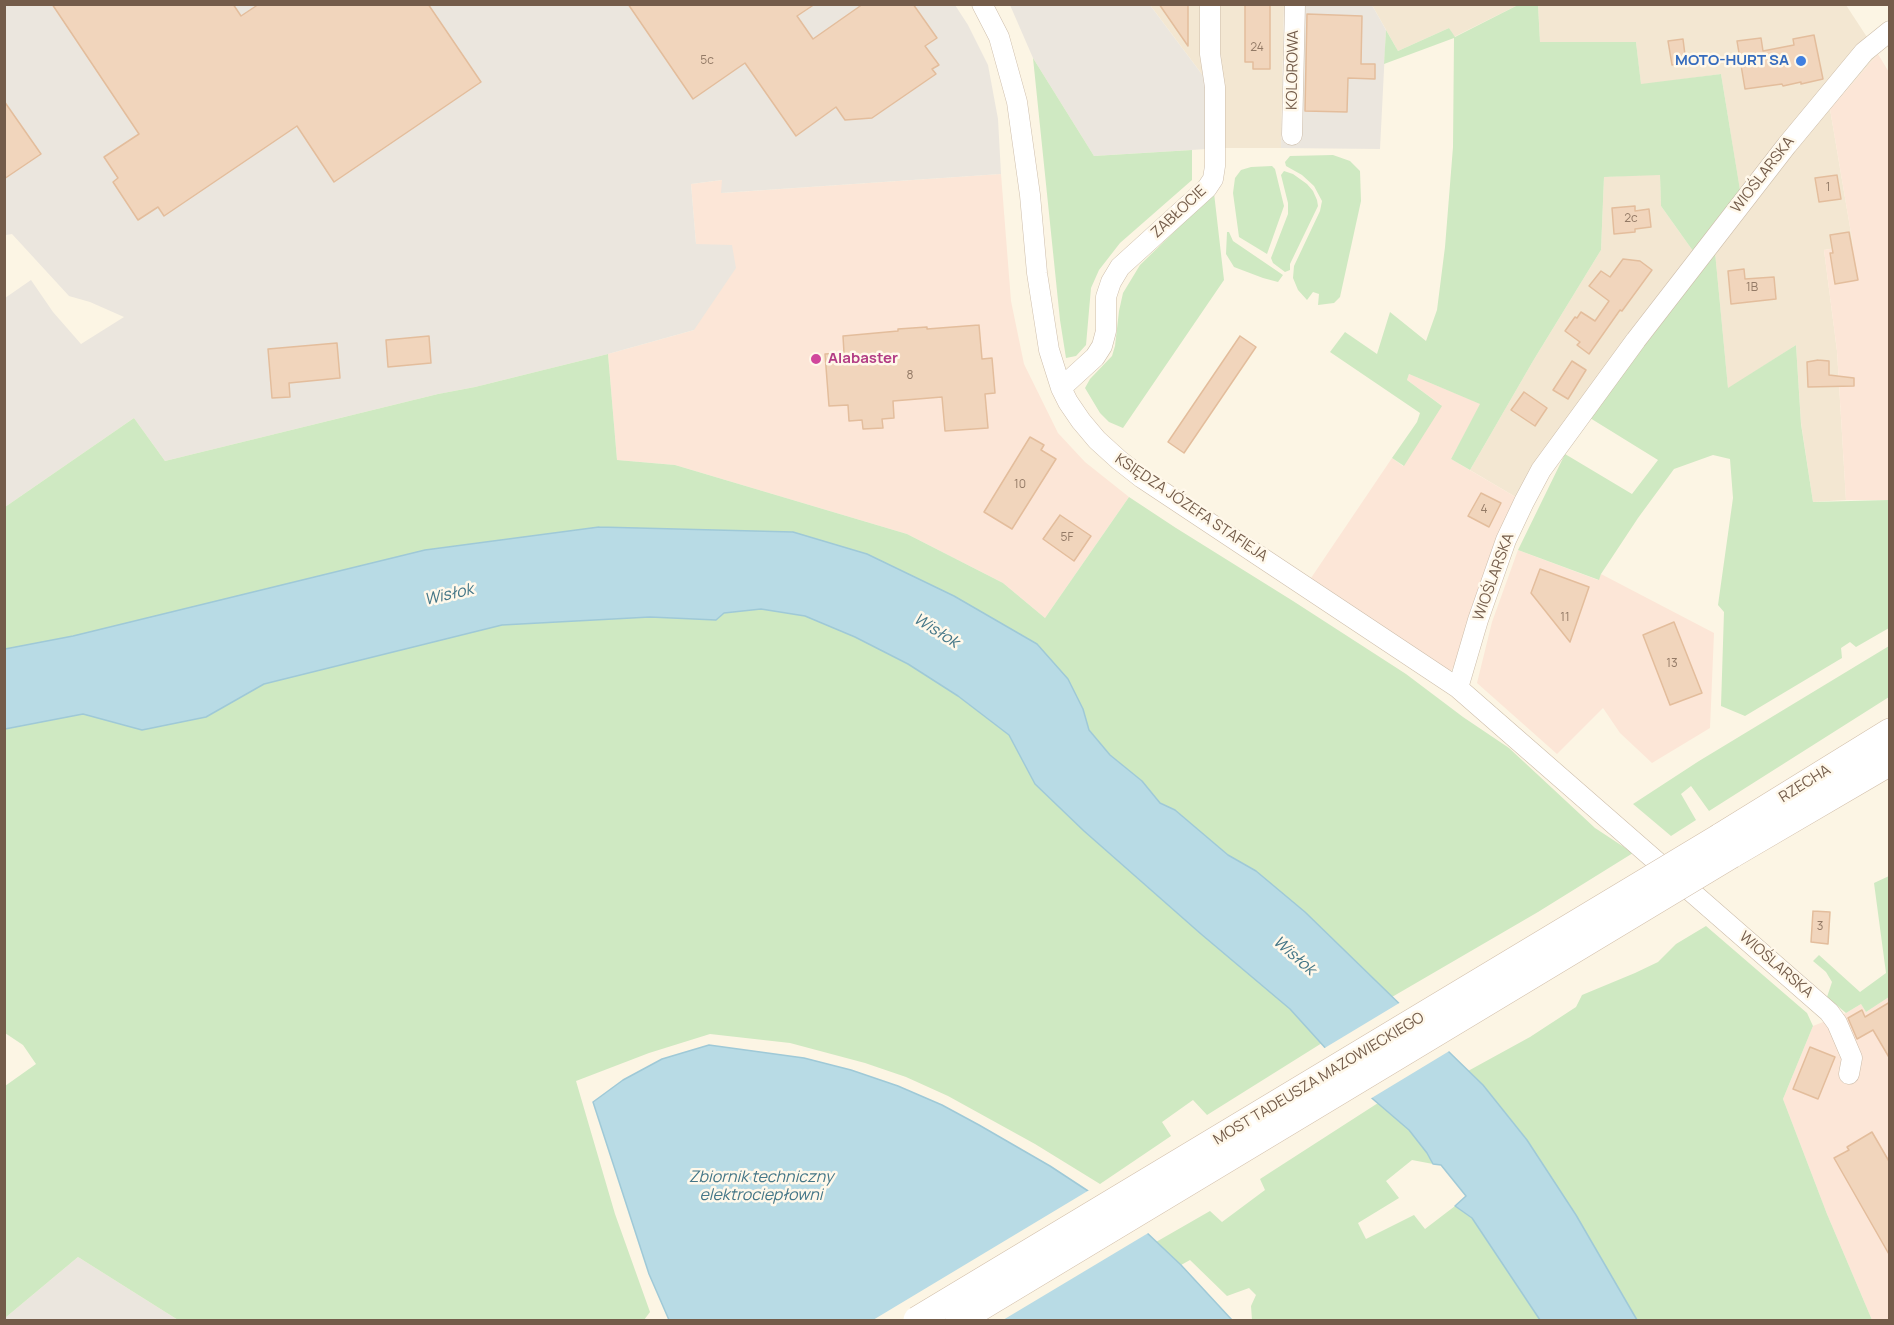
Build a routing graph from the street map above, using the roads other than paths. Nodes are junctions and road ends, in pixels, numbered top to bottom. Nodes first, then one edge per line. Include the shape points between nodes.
1 (982, 4) edge
2 (1210, 4) edge
3 (1294, 4) edge
4 (1890, 31) edge
5 (1292, 135) dead end
6 (1061, 388) junction
7 (1458, 688) junction
8 (1890, 732) edge
9 (1890, 762) edge
10 (1726, 846) junction
11 (1849, 1074) dead end
12 (917, 1320) edge
13 (959, 1320) edge

1 - 6 street, KSIĘDZA JÓZEFA STAFIEJA via 999,38 1017,102 1037,273 1049,350
2 - 6 street, ZABŁOCIE via 1210,54 1215,87 1213,179 1120,267 1106,297 1102,346
3 - 5 street, KOLOROWA
4 - 7 street, WIOŚLARSKA via 1864,52 1787,145 1541,470 1506,540
6 - 7 street, KSIĘDZA JÓZEFA STAFIEJA via 1081,421 1119,460
7 - 11 street, WIOŚLARSKA via 1829,1012 1852,1058
8 - 10 main road, RZECHA
9 - 10 main road, RZECHA
10 - 12 main road, MOST TADEUSZA MAZOWIECKIEGO, bridge
10 - 13 main road, MOST TADEUSZA MAZOWIECKIEGO, bridge

